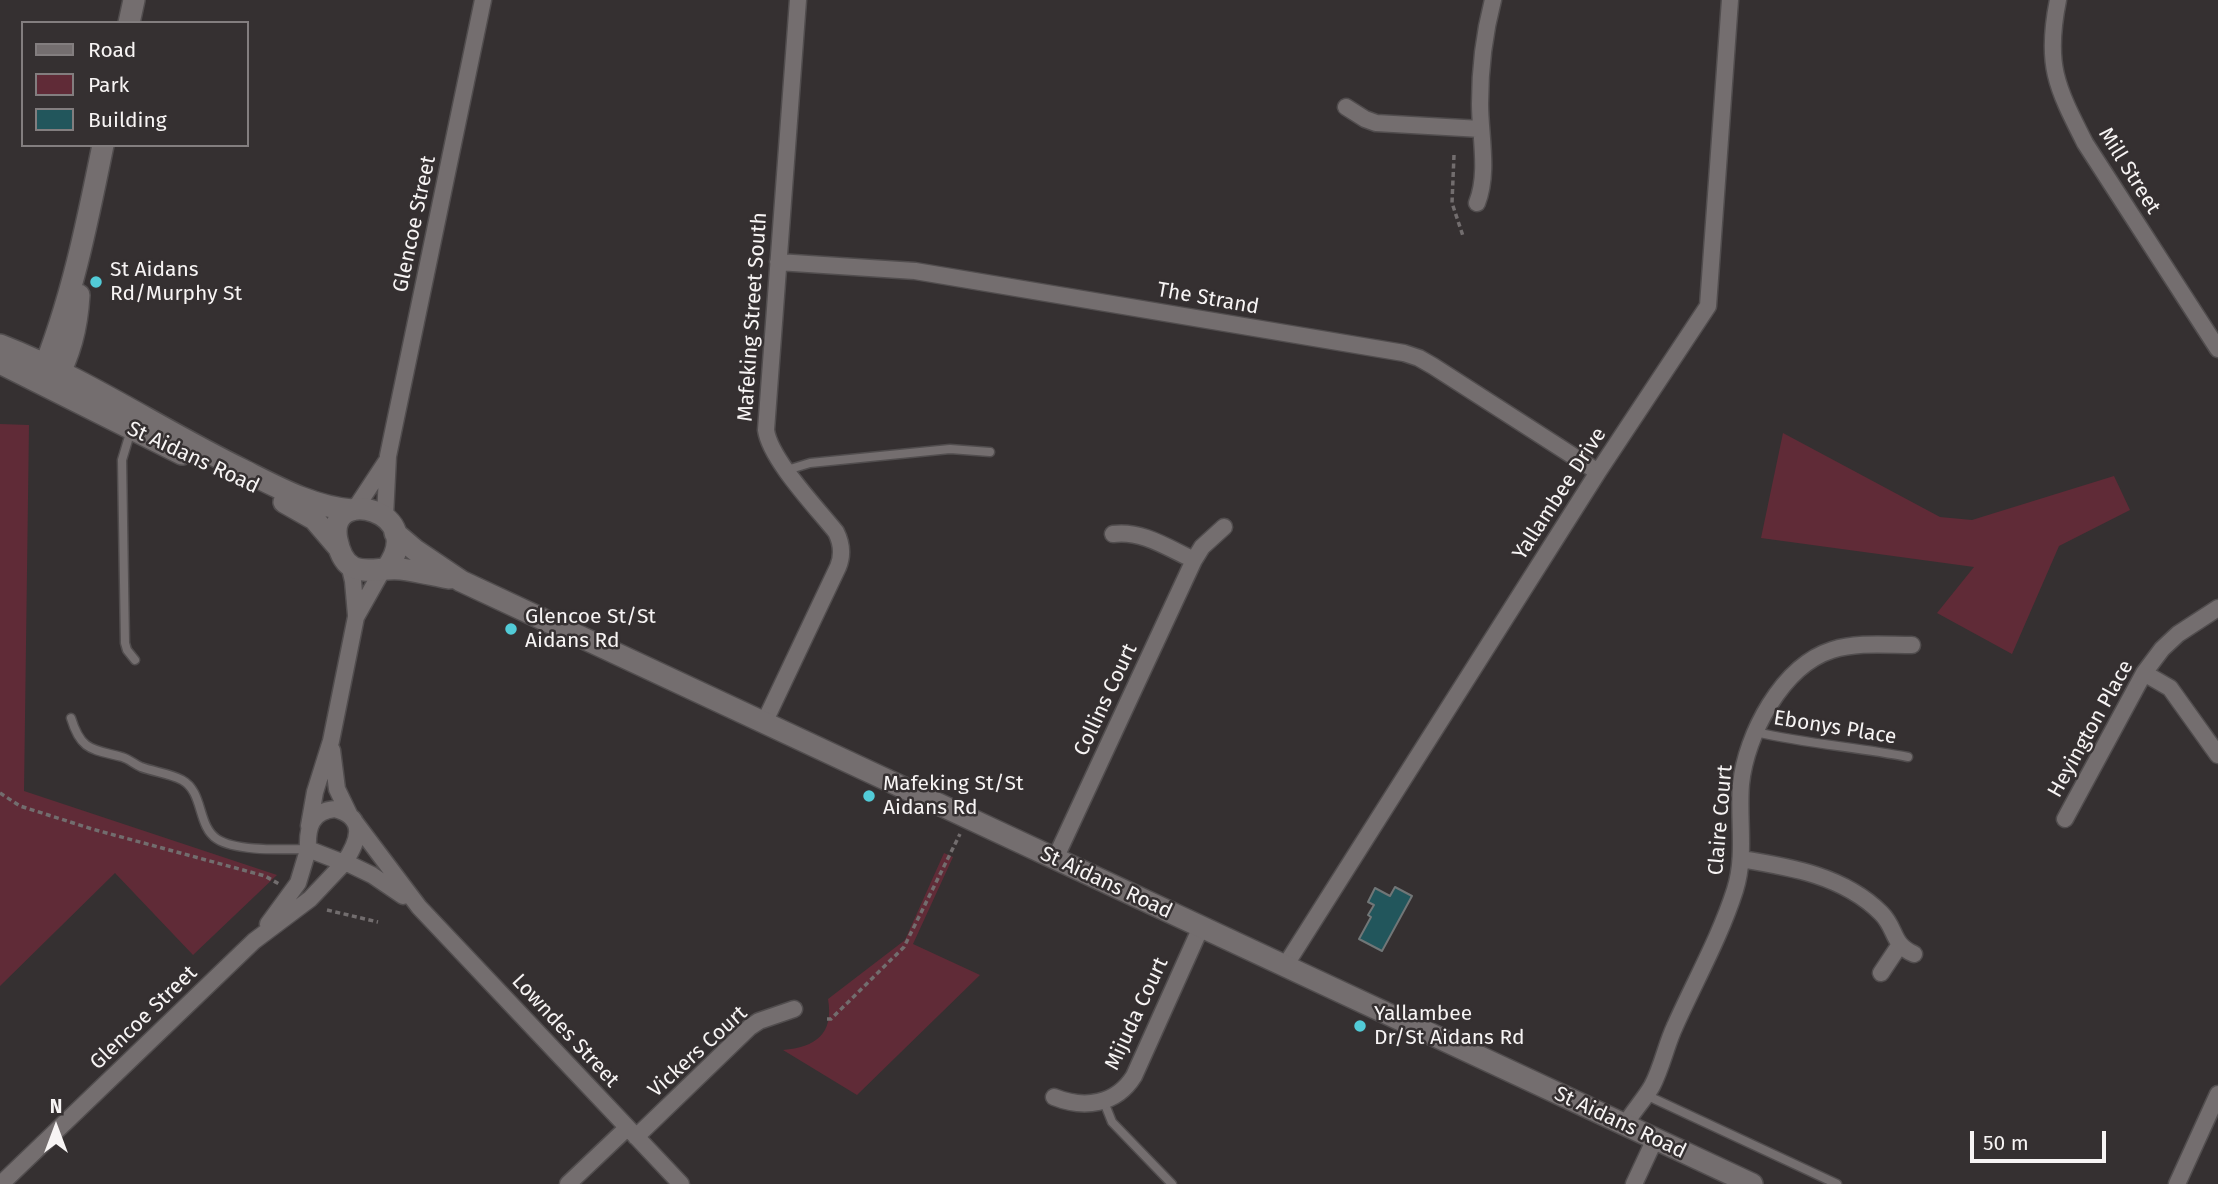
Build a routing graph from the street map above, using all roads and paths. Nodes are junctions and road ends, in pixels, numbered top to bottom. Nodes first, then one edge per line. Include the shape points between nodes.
1 (134, 0) edge
2 (483, 0) edge
3 (798, 0) edge
4 (1493, 0) edge
5 (1730, 0) edge
6 (2058, 0) edge
7 (129, 21) edge
8 (1346, 107) dead end
9 (1481, 130) junction
10 (103, 147) edge
11 (1454, 155) dead end
12 (1477, 203) dead end
13 (1463, 236) dead end
14 (778, 261) junction
15 (0, 345) edge
16 (2218, 349) edge
17 (0, 363) edge
18 (49, 378) junction
19 (131, 430) junction
20 (990, 452) dead end
21 (388, 456) junction
22 (787, 470) junction
23 (1598, 472) junction
24 (354, 509) junction
25 (390, 525) junction
26 (1224, 527) dead end
27 (1113, 534) dead end
28 (344, 556) junction
29 (1194, 560) junction
30 (384, 570) junction
31 (461, 581) junction
32 (2218, 608) edge
33 (356, 617) junction
34 (1912, 645) dead end
35 (135, 660) dead end
36 (2144, 673) junction
37 (71, 718) dead end
38 (764, 723) junction
39 (1756, 732) junction
40 (331, 741) junction
41 (2218, 755) edge
42 (1908, 757) dead end
43 (0, 793) edge
44 (352, 819) junction
45 (2065, 819) dead end
46 (309, 826) junction
47 (959, 835) dead end
48 (308, 850) junction
49 (1055, 859) junction
50 (1741, 859) junction
51 (344, 862) junction
52 (285, 889) dead end
53 (419, 907) junction
54 (327, 910) dead end
55 (378, 922) dead end
56 (1201, 927) junction
57 (256, 940) junction
58 (1285, 966) junction
59 (1881, 973) dead end
60 (794, 1009) dead end
61 (827, 1019) dead end
62 (2218, 1094) edge
63 (1646, 1095) junction
64 (1054, 1097) dead end
65 (1104, 1102) junction
66 (1626, 1125) junction
67 (632, 1132) junction
68 (1655, 1139) junction
69 (1, 1184) edge
70 (568, 1184) edge
71 (681, 1184) edge
72 (1172, 1184) edge
73 (1634, 1184) edge
74 (1752, 1184) edge
75 (1837, 1184) edge
76 (2177, 1184) edge

1 - 7 street
2 - 21 street, Glencoe Street
3 - 14 street, Mafeking Street South
4 - 9 street via 1481,71
5 - 23 street, Yallambee Drive via 1707,306
6 - 16 street, Mill Street via 2051,58 2068,108 2085,143
8 - 9 street via 1376,123
9 - 12 street via 1482,180
10 - 18 street
11 - 13 path via 1452,203
14 - 22 street, Mafeking Street South via 766,430
14 - 23 street, The Strand via 915,271 1404,353 1433,366
15 - 18 street
17 - 18 street
18 - 19 street, St Aidans Road
18 - 24 street, St Aidans Road via 274,485 320,504
19 - 28 street, St Aidans Road via 296,508 314,519
19 - 35 lane via 122,460 125,643
20 - 22 lane via 950,449 810,463
21 - 24 street, Glencoe Street
21 - 25 street, Glencoe Street
22 - 38 street, Mafeking Street South via 836,532 841,555
23 - 58 street, Yallambee Drive
24 - 25 street via 374,509
24 - 28 street via 336,528
25 - 30 street via 396,551
25 - 31 street, St Aidans Road via 415,550
26 - 29 street, Collins Court
27 - 29 street via 1143,536
28 - 30 street via 366,571
28 - 33 street via 354,585
29 - 49 street, Collins Court
30 - 31 street, St Aidans Road via 411,570
30 - 33 street
31 - 38 street, St Aidans Road
32 - 36 street, Heyington Place via 2178,634
33 - 40 street
34 - 39 street, Claire Court via 1854,646 1816,657 1802,665 1778,692
36 - 41 street via 2170,688
36 - 45 street, Heyington Place
37 - 48 lane via 80,739 92,750 186,782 217,839 258,848
38 - 49 street, St Aidans Road
39 - 42 lane, Ebonys Place
39 - 50 street, Claire Court via 1741,786
40 - 44 street via 337,789
40 - 46 street
43 - 52 path via 20,806 265,876
44 - 46 street via 335,809 326,810
44 - 51 street via 357,838
44 - 53 street, Lowndes Street
46 - 48 street
47 - 61 path via 901,950
48 - 51 street
48 - 57 street, Glencoe Street via 298,883
49 - 56 street, St Aidans Road
50 - 59 street via 1796,869 1835,883 1880,913 1907,950
50 - 63 street, Claire Court via 1727,910
51 - 53 street, Lowndes Street via 386,883
51 - 57 street, Glencoe Street via 310,899
53 - 67 street, Lowndes Street
54 - 55 path
56 - 58 street, St Aidans Road
56 - 65 street, Mijuda Court via 1134,1076
57 - 69 street, Glencoe Street
58 - 66 street, St Aidans Road
60 - 67 street, Vickers Court via 750,1027
62 - 76 street
63 - 66 street, Claire Court
63 - 75 lane, St Aidans Road
64 - 65 street via 1076,1103
65 - 72 lane via 1112,1122
66 - 68 street, St Aidans Road
67 - 70 street, Vickers Court
67 - 71 street, Lowndes Street
68 - 73 street
68 - 74 street, St Aidans Road

